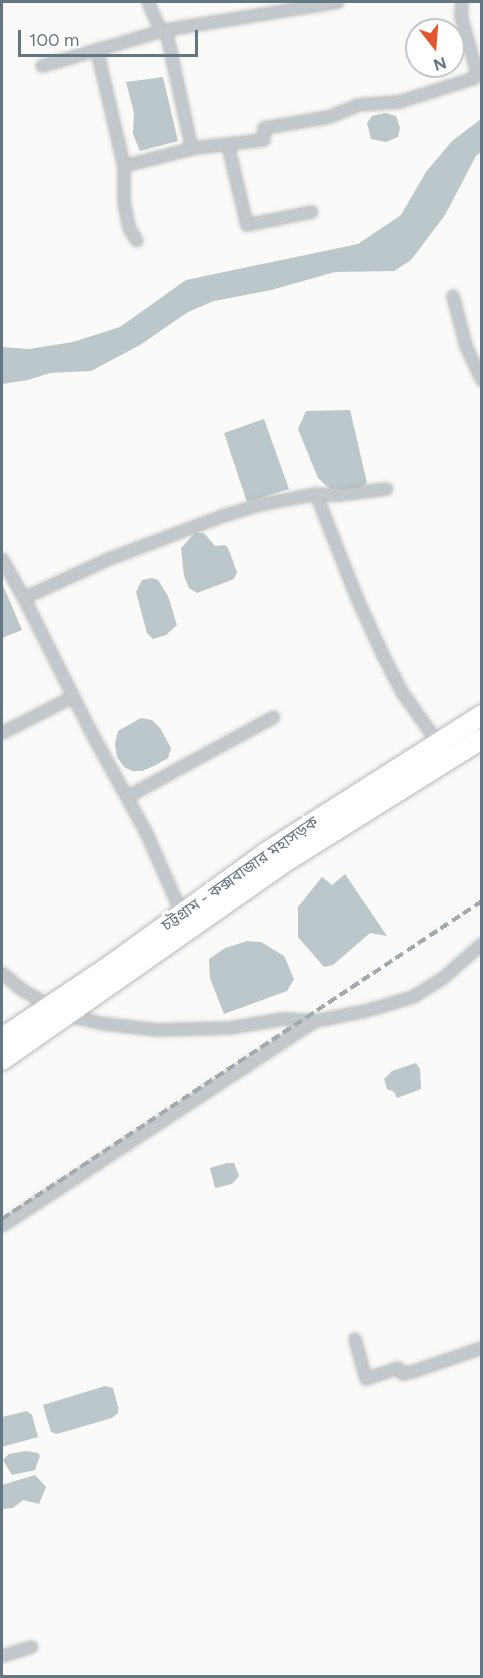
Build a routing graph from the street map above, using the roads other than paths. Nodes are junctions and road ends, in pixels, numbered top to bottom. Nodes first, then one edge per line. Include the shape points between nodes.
1 (148, 2) edge
2 (338, 2) edge
3 (462, 2) edge
4 (164, 30) junction
5 (97, 50) junction
6 (42, 66) dead end
7 (228, 146) junction
8 (192, 149) junction
9 (124, 166) junction
10 (312, 212) dead end
11 (136, 241) dead end
12 (453, 296) dead end
13 (482, 381) edge
14 (387, 489) dead end
15 (316, 494) junction
16 (2, 559) edge
17 (24, 598) junction
18 (73, 698) junction
19 (482, 715) edge
20 (274, 717) dead end
21 (2, 734) edge
22 (482, 739) edge
23 (438, 743) junction
24 (127, 796) junction
25 (182, 914) junction
26 (480, 948) edge
27 (2, 973) edge
28 (50, 1006) junction
29 (67, 1016) junction
30 (316, 1021) junction
31 (2, 1038) edge
32 (2, 1060) edge
33 (2, 1226) edge
34 (355, 1339) dead end
35 (482, 1348) edge
36 (32, 1647) dead end
37 (2, 1656) edge

1 - 4 street
2 - 4 street
3 - 7 street via 461,17 477,73 475,78 399,102 358,105 329,117 264,129 264,140
4 - 5 street
4 - 8 street
5 - 6 street
5 - 9 street
7 - 8 street
7 - 10 street via 247,225
8 - 9 street
9 - 11 street via 124,202
12 - 13 street via 466,346
14 - 15 street
15 - 17 street via 223,516 109,559
15 - 23 street via 383,655 402,692
16 - 17 street
17 - 18 street
18 - 21 street
18 - 24 street
19 - 23 highway, চট্টগ্রাম - কক্সবাজার মহাসড়ক
20 - 24 street
22 - 29 highway, চট্টগ্রাম - কক্সবাজার মহাসড়ক via 202,917
23 - 25 highway, চট্টগ্রাম - কক্সবাজার মহাসড়ক via 267,852
24 - 25 street
25 - 28 highway, চট্টগ্রাম - কক্সবাজার মহাসড়ক
26 - 30 street via 413,997
27 - 28 street
28 - 29 street
28 - 31 highway, চট্টগ্রাম - কক্সবাজার মহাসড়ক
29 - 30 street via 157,1030 230,1028 283,1019
29 - 32 highway, চট্টগ্রাম - কক্সবাজার মহাসড়ক
30 - 33 street
34 - 35 street via 366,1378 399,1368 403,1374 412,1372
36 - 37 street

